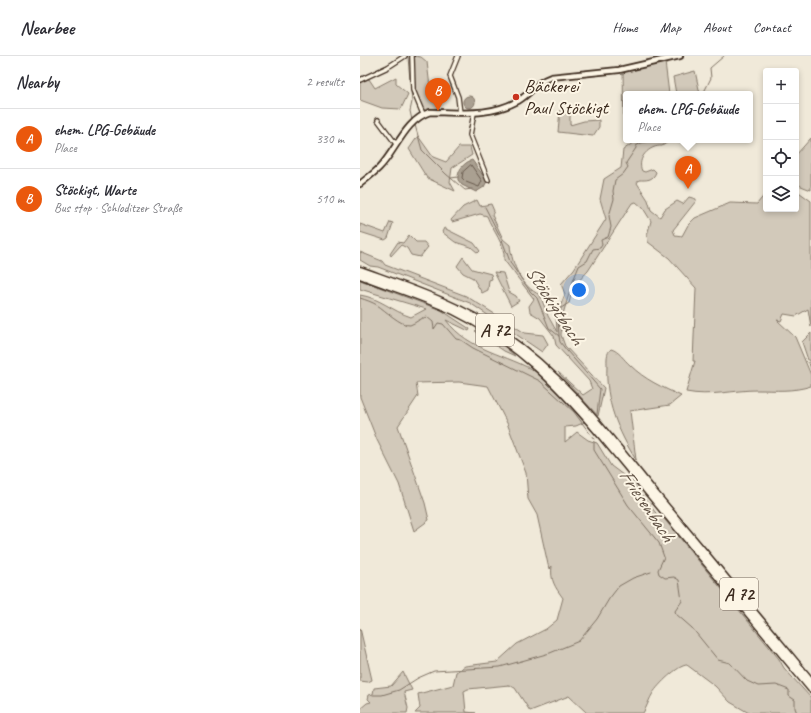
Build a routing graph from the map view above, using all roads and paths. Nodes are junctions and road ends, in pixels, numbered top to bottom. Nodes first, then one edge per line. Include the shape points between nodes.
1 (405, 56) edge
2 (411, 56) edge
3 (458, 56) edge
4 (680, 56) edge
5 (360, 80) edge
6 (460, 113) junction
7 (423, 114) junction
8 (474, 114) junction
9 (378, 120) dead end
10 (396, 144) junction
11 (488, 180) dead end
12 (360, 184) edge
13 (360, 270) edge
14 (360, 275) edge
15 (601, 432) junction
16 (608, 440) junction
17 (811, 681) edge
18 (811, 689) edge

1 - 5 street
2 - 7 street via 414,90
3 - 6 street via 450,76 458,97
4 - 8 street via 619,70 551,77 540,81 519,101 489,112
6 - 7 street
6 - 8 street
7 - 10 street
8 - 11 street via 470,135
9 - 10 street
10 - 12 street via 380,168
13 - 15 highway, A 72 via 454,306 502,333 554,375
14 - 15 highway, A 72 via 452,311 498,337 553,381
15 - 16 highway, A 72
16 - 17 highway, A 72
16 - 18 highway, A 72

